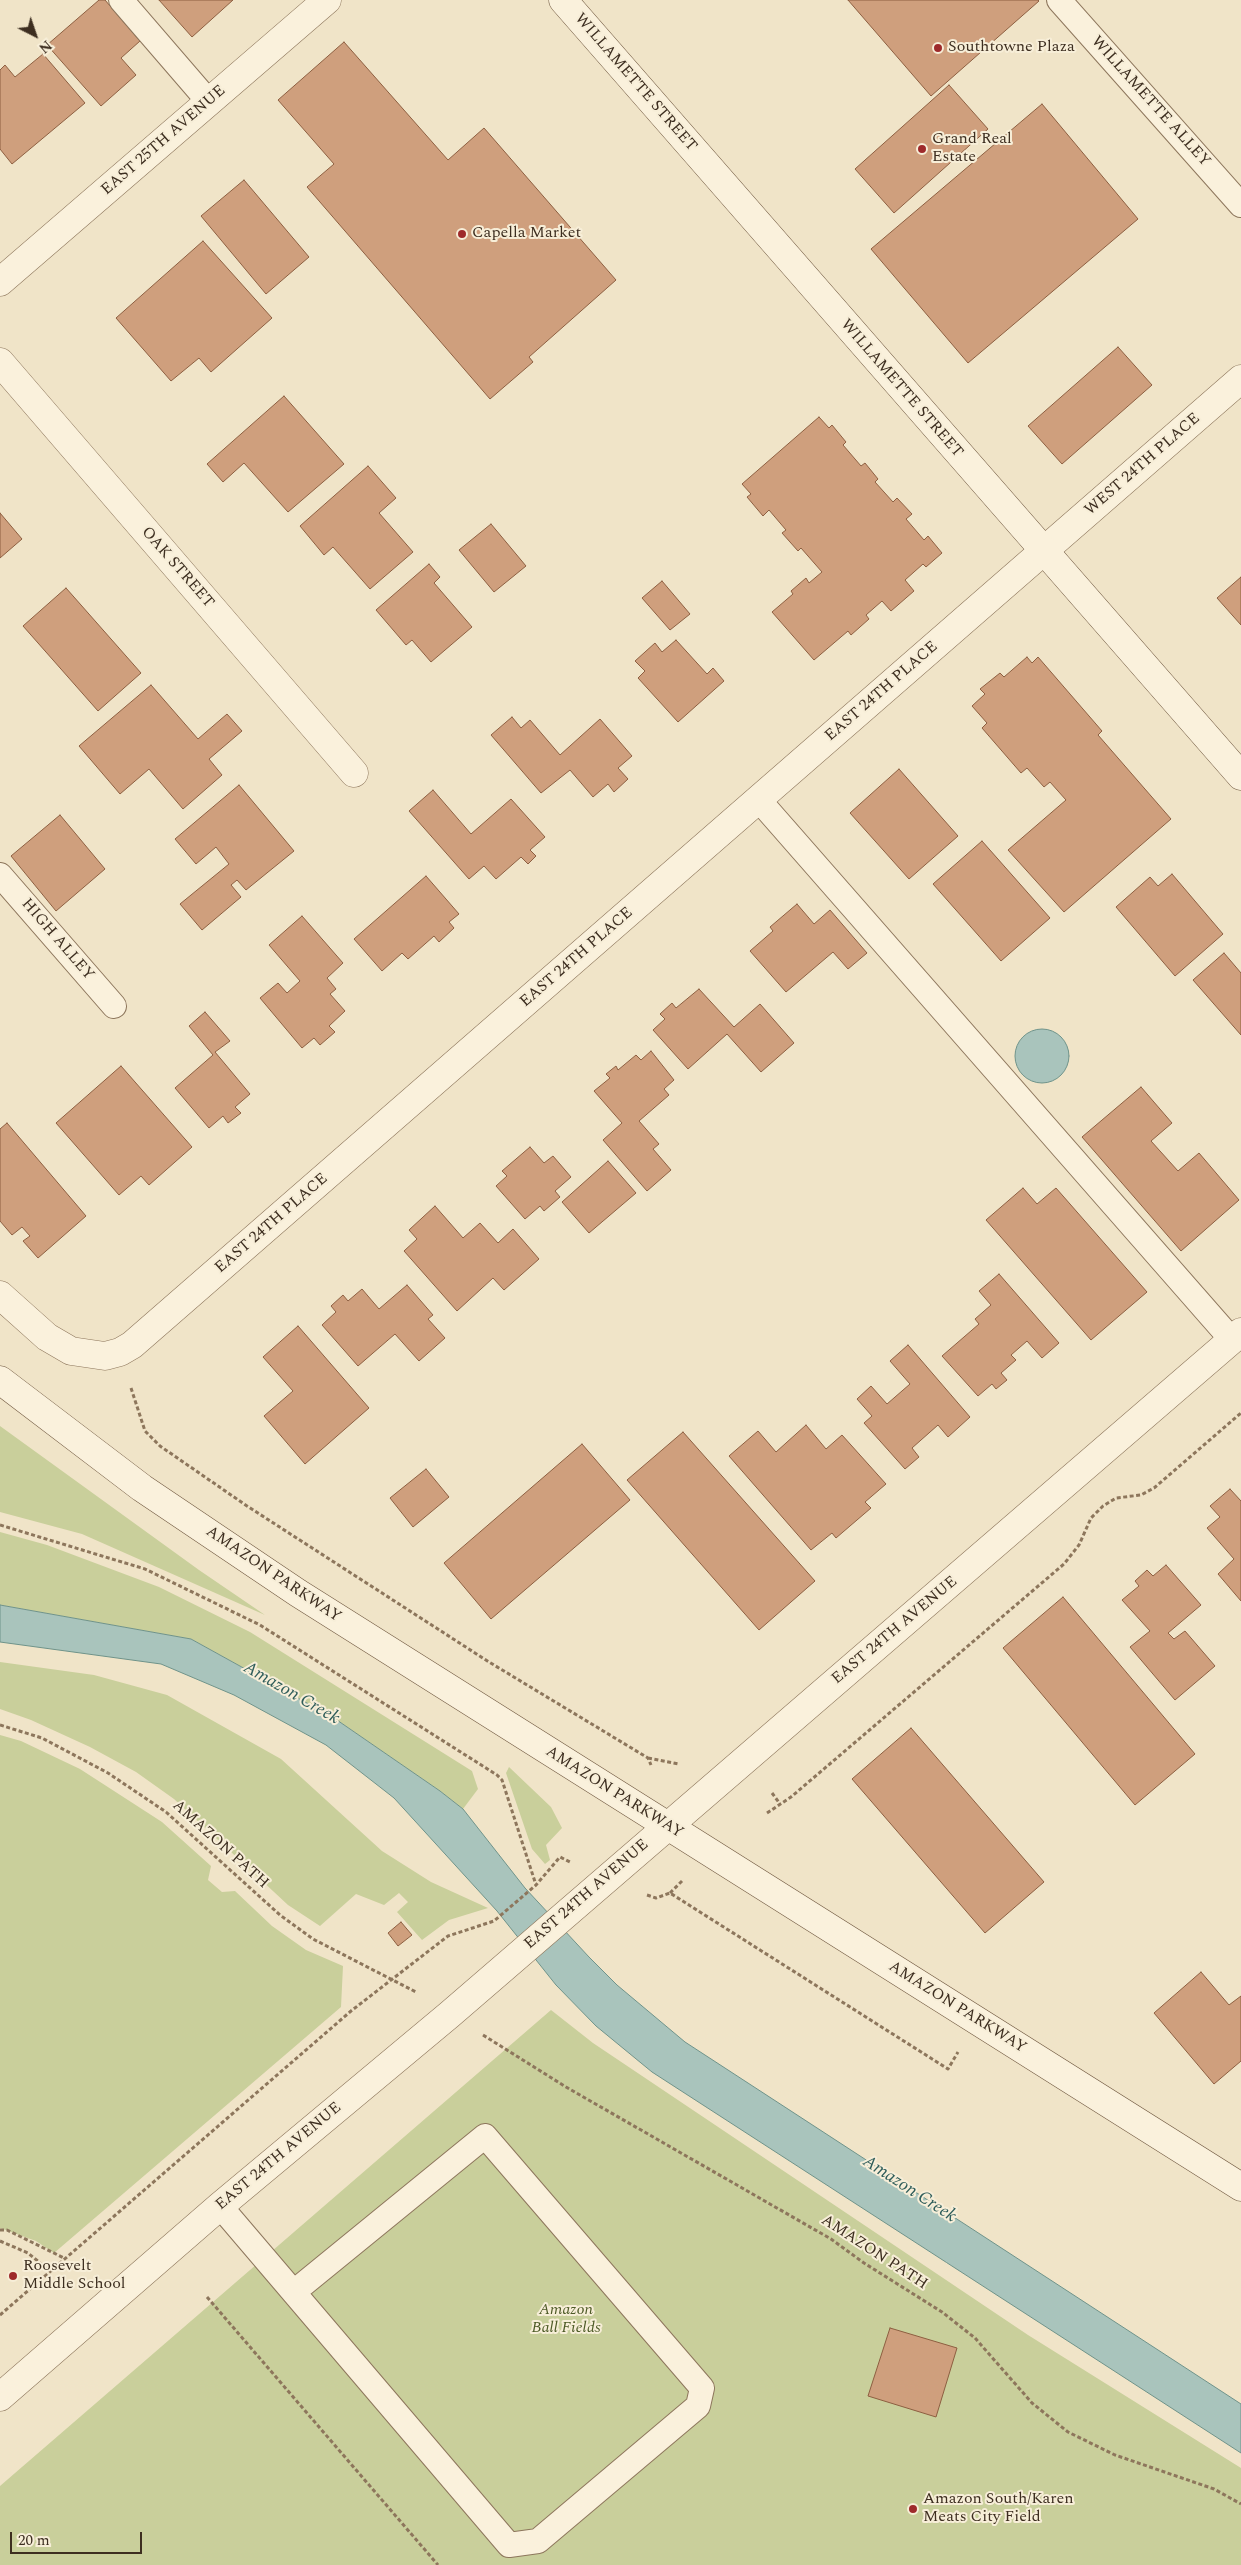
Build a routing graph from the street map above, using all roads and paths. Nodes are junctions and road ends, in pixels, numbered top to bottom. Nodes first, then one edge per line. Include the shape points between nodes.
1 (121, 0) edge
2 (327, 0) edge
3 (563, 0) edge
4 (1060, 0) edge
5 (209, 102) junction
6 (1241, 205) edge
7 (0, 282) edge
8 (0, 362) edge
9 (1241, 379) edge
10 (1044, 552) junction
11 (354, 773) dead end
12 (1241, 776) edge
13 (758, 799) junction
14 (0, 875) edge
15 (114, 1006) dead end
16 (0, 1294) edge
17 (1236, 1336) edge
18 (112, 1354) junction
19 (0, 1380) edge
20 (1241, 1413) edge
21 (0, 1525) edge
22 (0, 1724) edge
23 (648, 1758) junction
24 (678, 1764) dead end
25 (650, 1765) dead end
26 (772, 1792) dead end
27 (780, 1804) junction
28 (767, 1812) dead end
29 (666, 1826) junction
30 (560, 1857) dead end
31 (684, 1880) dead end
32 (536, 1885) junction
33 (670, 1893) junction
34 (647, 1894) dead end
35 (393, 1979) junction
36 (418, 1994) dead end
37 (976, 2020) junction
38 (479, 2033) dead end
39 (1241, 2187) edge
40 (220, 2206) junction
41 (0, 2230) edge
42 (0, 2241) edge
43 (66, 2259) junction
44 (51, 2272) junction
45 (295, 2291) junction
46 (207, 2297) dead end
47 (0, 2315) edge
48 (0, 2397) edge
49 (1241, 2504) edge
50 (438, 2565) edge

1 - 5 lane
2 - 5 street, EAST 25TH AVENUE
3 - 10 street, WILLAMETTE STREET
4 - 6 lane, WILLAMETTE ALLEY
5 - 7 street, EAST 25TH AVENUE
8 - 11 street, OAK STREET
9 - 10 street, WEST 24TH PLACE
10 - 12 street, WILLAMETTE STREET
10 - 13 street, EAST 24TH PLACE
13 - 17 lane
13 - 18 street, EAST 24TH PLACE via 165,1317 132,1345
14 - 15 lane, HIGH ALLEY
16 - 18 street via 58,1345 85,1355
17 - 29 street, EAST 24TH AVENUE
18 - 23 path via 145,1431 160,1446 488,1662
19 - 29 street, AMAZON PARKWAY via 142,1488 289,1588
20 - 27 path via 1154,1488 1141,1495 1116,1498 1103,1506 1091,1518 1079,1546 1064,1564
21 - 32 path via 145,1569 260,1625 497,1775 502,1780
22 - 35 path, AMAZON PATH via 42,1738 108,1773 166,1812 280,1915 313,1938
23 - 24 path
23 - 25 path
26 - 27 path
27 - 28 path
29 - 37 street, AMAZON PARKWAY
29 - 40 street, EAST 24TH AVENUE
30 - 32 path
31 - 33 path
32 - 35 path via 494,1921 448,1936
33 - 34 path via 656,1898
33 - 37 path via 948,2069
35 - 36 path, AMAZON PATH
35 - 43 path
37 - 39 street, AMAZON PARKWAY
38 - 49 path, AMAZON PATH via 566,2087 831,2239 942,2312 975,2338 1032,2403 1068,2432 1115,2455 1214,2489
40 - 45 lane
40 - 48 street, EAST 24TH AVENUE
41 - 43 path via 7,2230
42 - 44 path via 28,2253
43 - 44 path
44 - 47 path
45 - 45 lane via 509,2544 538,2541 698,2406 702,2388 485,2136
46 - 50 path

